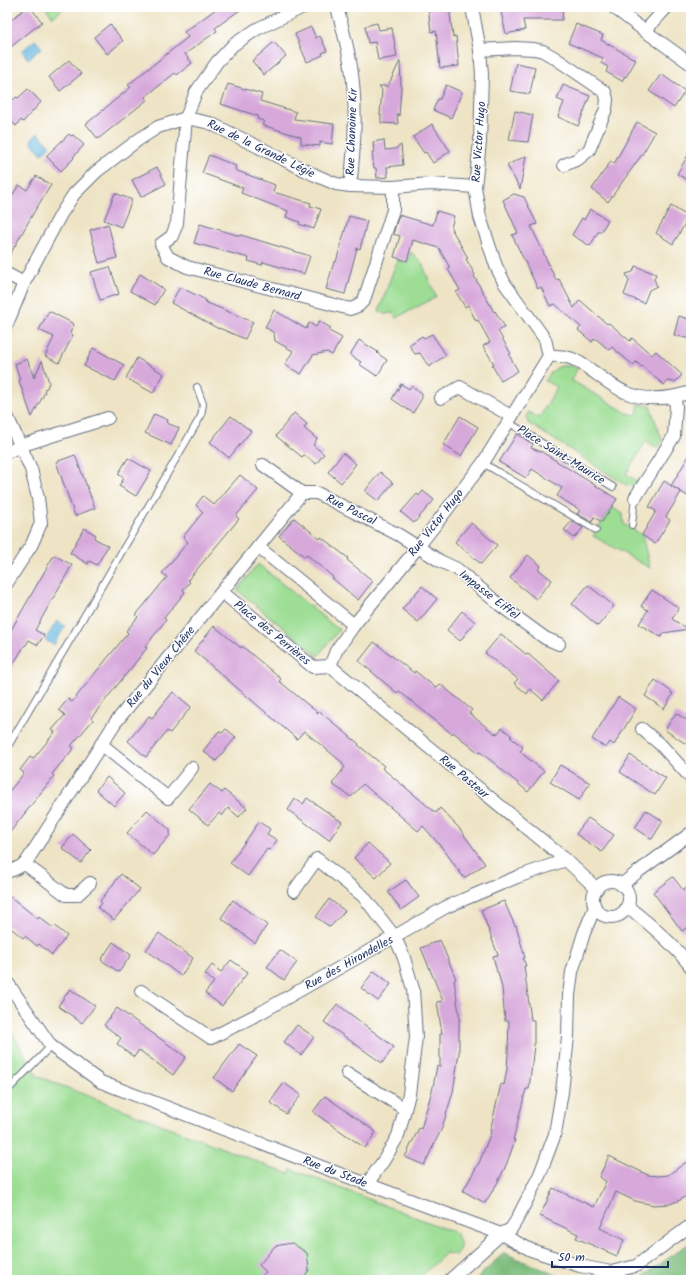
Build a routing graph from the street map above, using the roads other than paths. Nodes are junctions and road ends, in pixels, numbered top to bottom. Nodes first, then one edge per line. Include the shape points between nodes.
1 (303, 7) edge
2 (337, 7) edge
3 (472, 7) edge
4 (613, 7) edge
5 (667, 7) edge
6 (645, 31) junction
7 (480, 50) junction
8 (691, 64) edge
9 (186, 118) junction
10 (564, 165) dead end
11 (350, 186) junction
12 (393, 187) junction
13 (475, 187) junction
14 (7, 274) edge
15 (24, 283) junction
16 (7, 324) edge
17 (549, 356) junction
18 (197, 387) dead end
19 (691, 392) edge
20 (674, 397) junction
21 (441, 398) dead end
22 (7, 416) edge
23 (108, 418) dead end
24 (510, 419) junction
25 (20, 446) junction
26 (7, 452) edge
27 (482, 463) junction
28 (263, 465) dead end
29 (613, 487) dead end
30 (302, 493) junction
31 (635, 498) joint
32 (632, 525) dead end
33 (596, 530) dead end
34 (258, 547) junction
35 (418, 547) junction
36 (7, 583) edge
37 (222, 592) junction
38 (354, 625) junction
39 (559, 644) dead end
40 (330, 666) junction
41 (642, 729) dead end
42 (101, 744) junction
43 (7, 748) edge
44 (192, 768) dead end
45 (691, 778) edge
46 (691, 833) edge
47 (566, 860) junction
48 (25, 864) junction
49 (7, 872) edge
50 (90, 883) dead end
51 (621, 885) junction
52 (597, 889) junction
53 (294, 891) dead end
54 (627, 906) junction
55 (595, 907) junction
56 (394, 937) junction
57 (691, 967) edge
58 (7, 982) edge
59 (141, 991) dead end
60 (51, 1046) junction
61 (347, 1073) dead end
62 (7, 1091) edge
63 (405, 1108) junction
64 (367, 1184) junction
65 (691, 1225) edge
66 (501, 1234) junction
67 (450, 1280) edge

1 - 9 street via 233,45 199,87
2 - 11 street, Rue Chanoine Kir via 354,86 354,138
3 - 7 street, Rue Victor Hugo
4 - 6 street
5 - 6 street
6 - 8 street
7 - 10 street via 515,48 543,51 605,92 606,109 588,150 578,159
7 - 13 street, Rue Victor Hugo via 482,115
9 - 11 street, Rue de la Grande Légie via 210,123 315,176
9 - 12 street, Rue Claude Bernard via 177,223 172,236 161,244 168,258 187,267 350,309 358,306 364,300 393,210
9 - 15 street, Rue de la Grande Légie via 158,127 145,135 96,172 74,194
11 - 12 street, Rue de la Grande Légie
12 - 13 street, Rue de la Grande Légie via 432,184
13 - 17 street, Rue Victor Hugo via 480,217 496,266 505,284 545,339
14 - 15 street
15 - 16 street, Rue de la Grande Légie
17 - 20 street via 561,355 574,359 624,392 642,398
17 - 24 street, Rue Victor Hugo
18 - 43 lane via 203,404 202,416
19 - 20 street
20 - 31 street via 674,436
21 - 24 street via 460,387
22 - 25 street
23 - 25 street
24 - 27 street, Rue Victor Hugo
24 - 29 lane, Place Saint-Maurice
25 - 26 street
25 - 36 street via 32,476 41,522 32,544
27 - 33 lane
27 - 35 street, Rue Victor Hugo
28 - 30 street
30 - 34 street, Place des Perrières
30 - 35 street, Rue Pascal via 317,492
31 - 32 lane
34 - 37 street, Place des Perrières
34 - 38 street
35 - 38 street, Rue Victor Hugo
35 - 39 street, Impasse Eiffel via 457,569 500,605 545,638
37 - 40 street, Place des Perrières via 313,666
37 - 42 street, Rue du Vieux Chêne via 115,723
38 - 40 street
40 - 47 street, Rue Pasteur
41 - 45 street via 661,745
42 - 44 street via 168,798
42 - 48 street, Rue du Vieux Chêne
46 - 51 street
47 - 52 street, Rue Pasteur
47 - 56 street, Rue des Hirondelles via 517,877 446,907
48 - 49 street
48 - 50 street via 66,895 77,895
51 - 52 street via 611,882
51 - 54 street via 628,895
52 - 55 street via 593,898
53 - 56 street via 316,859 363,896
54 - 55 street via 614,917 603,915
54 - 57 street via 648,922
55 - 66 street via 572,972 568,1037 555,1134 540,1174 516,1221 510,1229
56 - 59 street, Rue des Hirondelles via 211,1038
56 - 63 street via 414,990 416,1037
58 - 60 street, Rue du Stade
60 - 62 lane
60 - 64 street, Rue du Stade via 101,1082
61 - 63 street
63 - 64 street via 398,1136
64 - 66 street, Rue du Stade
65 - 66 street, Rue du Stade via 636,1266 610,1272 580,1266 531,1250
66 - 67 street

